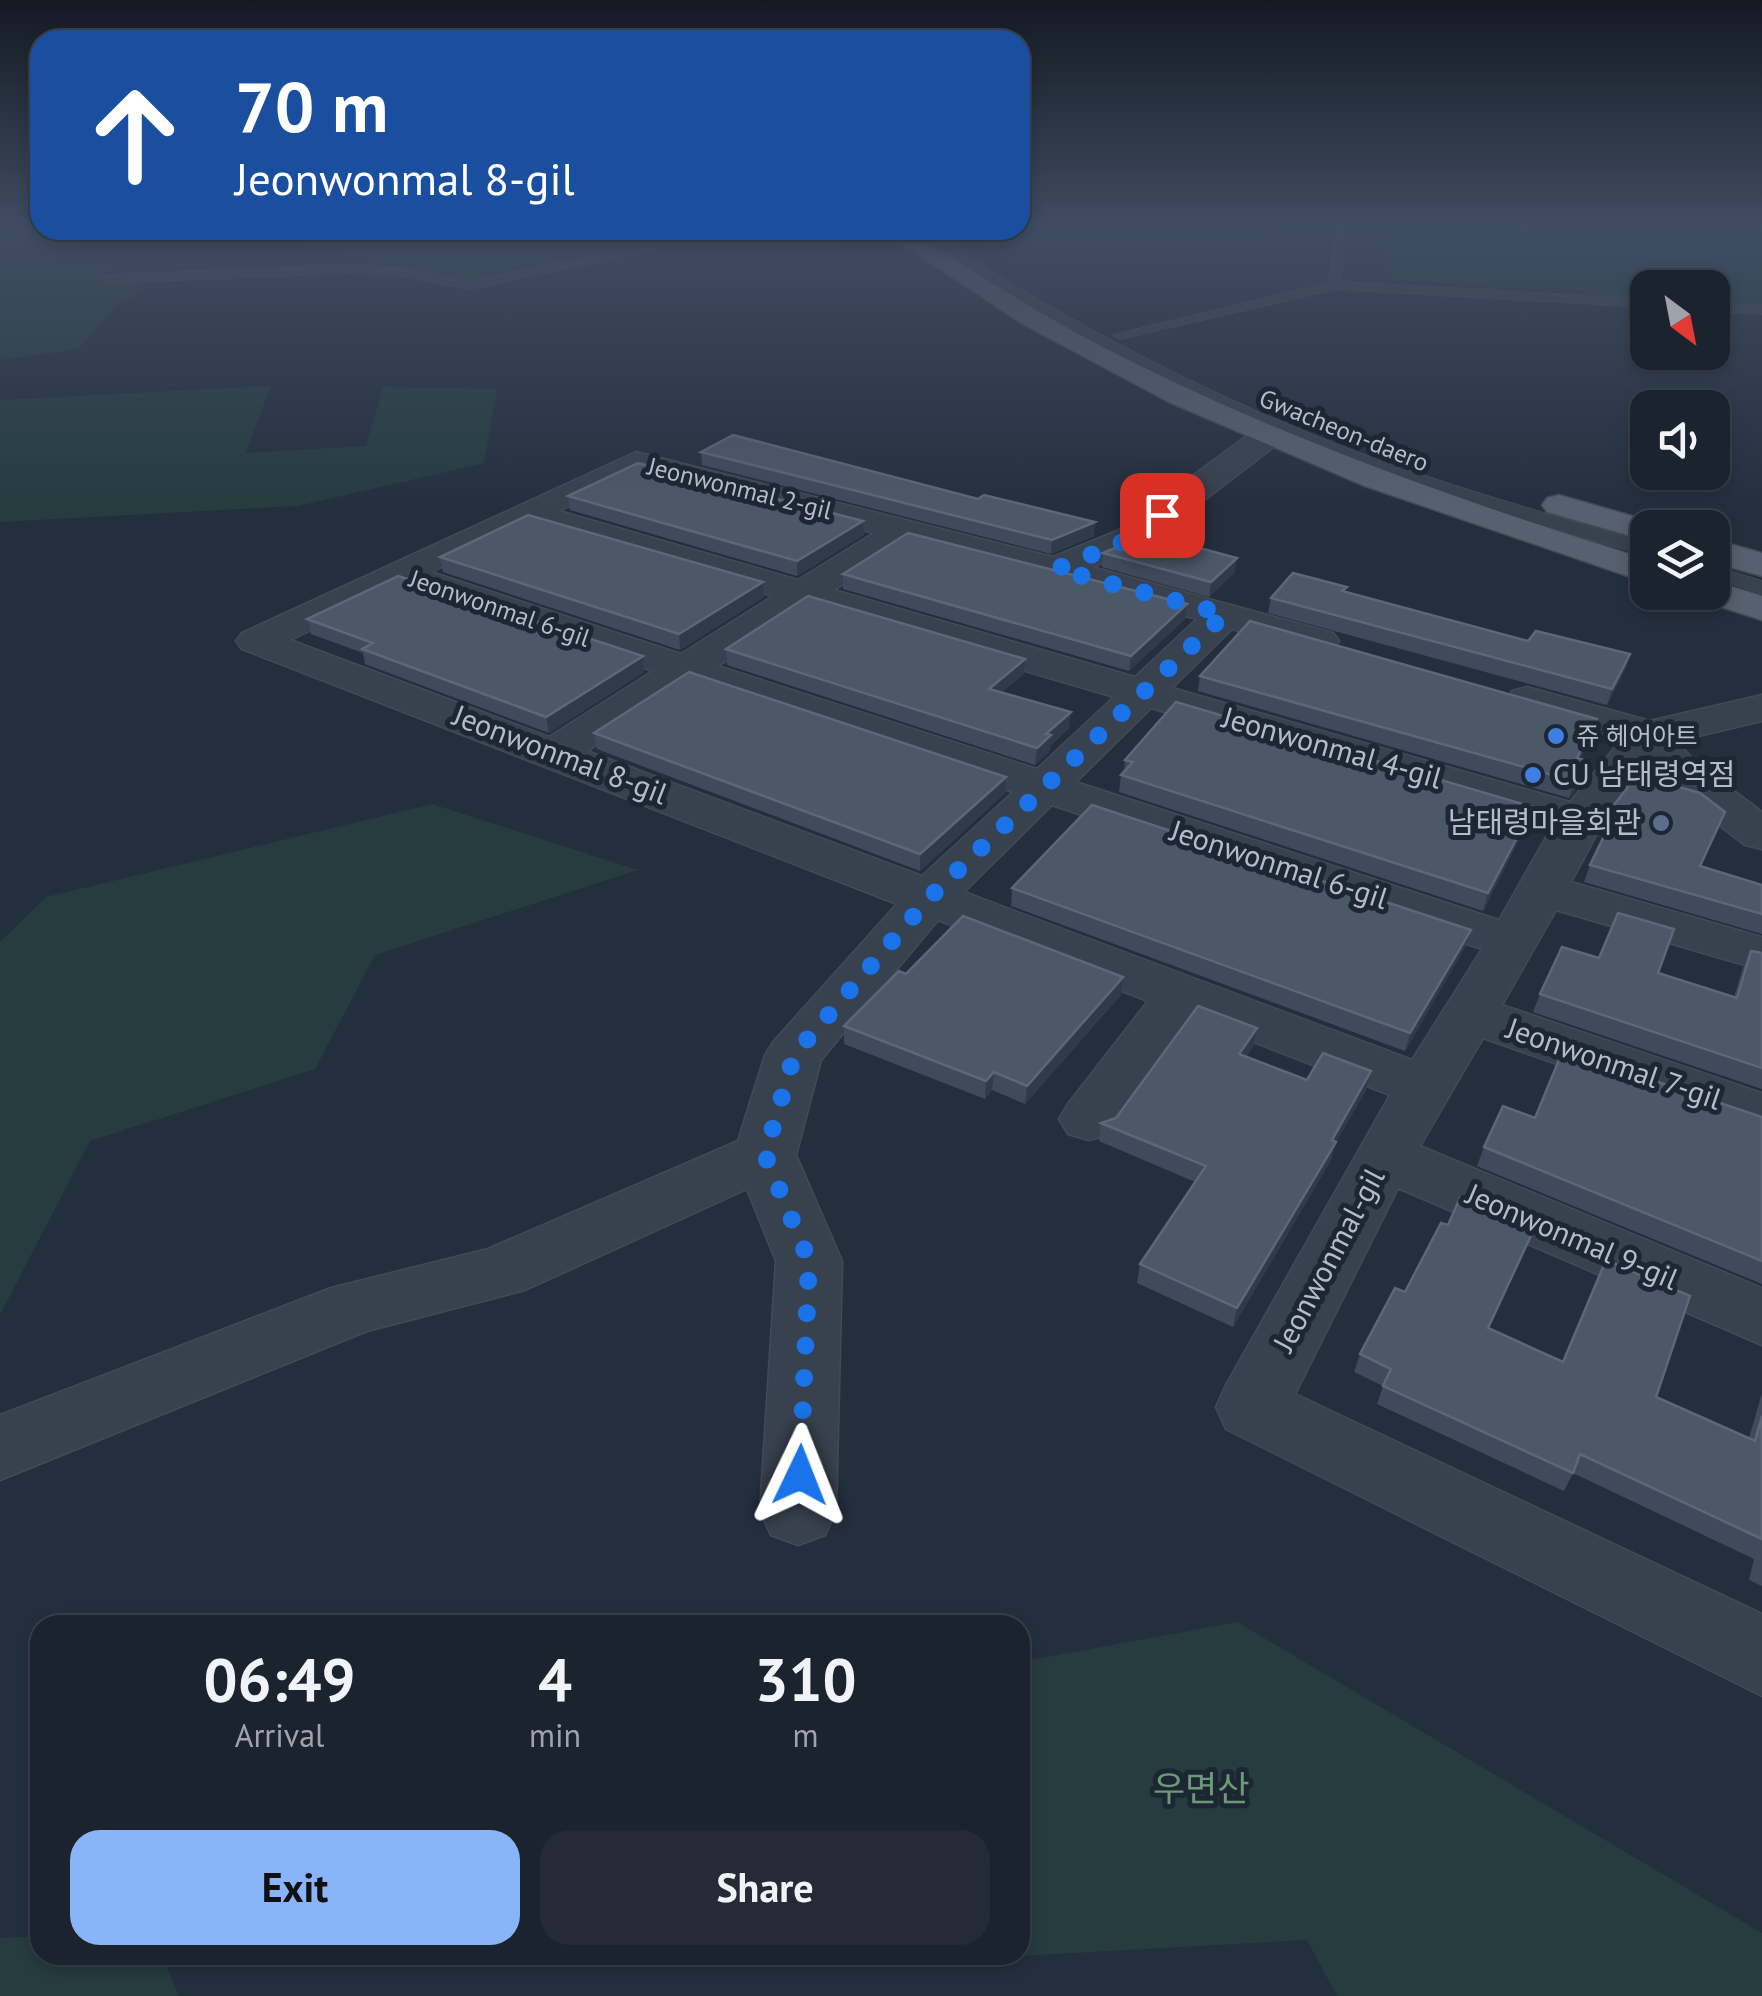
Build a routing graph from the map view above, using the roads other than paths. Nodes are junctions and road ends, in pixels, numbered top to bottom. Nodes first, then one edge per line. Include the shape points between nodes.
1 (1054, 323) edge
2 (1069, 323) edge
3 (1095, 323) edge
4 (1174, 323) edge
5 (1120, 336) junction
6 (1269, 436) junction
7 (527, 513) junction
8 (1630, 526) edge
9 (903, 530) junction
10 (1630, 544) edge
11 (1730, 555) edge
12 (1762, 565) edge
13 (1630, 566) edge
14 (1056, 569) junction
15 (399, 574) junction
16 (1730, 577) edge
17 (1762, 587) edge
18 (804, 594) junction
19 (1730, 598) edge
20 (1762, 608) edge
21 (318, 610) joint
22 (1225, 614) junction
23 (1354, 650) edge
24 (685, 670) junction
25 (1483, 687) edge
26 (1143, 693) junction
27 (1762, 708) edge
28 (1649, 734) junction
29 (554, 752) junction
30 (1044, 787) junction
31 (1580, 820) junction
32 (1762, 835) edge
33 (930, 897) junction
34 (1526, 916) junction
35 (1762, 954) edge
36 (1184, 992) junction
37 (1467, 1013) junction
38 (1424, 1086) junction
39 (1762, 1116) edge
40 (1088, 1118) dead end
41 (765, 1155) junction
42 (1383, 1156) junction
43 (1762, 1318) edge
44 (0, 1448) edge
45 (798, 1511) dead end
46 (1762, 1656) edge

1 - 6 main road, Gwacheon-daero via 1110,362
2 - 10 lane via 1262,418 1399,473
3 - 5 main road, Gwacheon-daero
4 - 5 lane
5 - 8 main road, Gwacheon-daero via 1457,475
6 - 13 main road, Gwacheon-daero
6 - 14 street, Gwacheon-daero via 1130,539
7 - 9 street, Jeonwonmal 2-gil via 636,462
7 - 15 street
7 - 18 street, Jeonwonmal 4-gil
9 - 14 street, Jeonwonmal 2-gil
9 - 18 street, Jeonwonmal 2-gil
11 - 12 main road
14 - 22 street, Jeonwonmal 2-gil
15 - 21 street, Jeonwonmal 6-gil
15 - 24 street, Jeonwonmal 6-gil
16 - 17 lane
18 - 24 street
18 - 26 street, Jeonwonmal 4-gil
19 - 20 main road
21 - 29 street, Jeonwonmal 8-gil via 256,641
22 - 23 street, Jeonwonmal 2-gil
22 - 26 street
24 - 29 street
24 - 30 street, Jeonwonmal 6-gil
25 - 28 street
26 - 30 street
26 - 31 street, Jeonwonmal 4-gil
27 - 28 street
28 - 31 street, Jeonwonmal-gil
28 - 32 street via 1678,771
29 - 33 street, Jeonwonmal 8-gil
30 - 33 street
30 - 34 street, Jeonwonmal 6-gil
31 - 34 street, Jeonwonmal-gil
33 - 36 street, Jeonwonmal 8-gil
33 - 41 street via 794,1055
34 - 35 street, Jeonwonmal 6-gil
34 - 37 street, Jeonwonmal-gil
36 - 38 street, Jeonwonmal 8-gil
36 - 40 street
37 - 38 street, Jeonwonmal-gil
37 - 39 street, Jeonwonmal 7-gil
38 - 42 street, Jeonwonmal-gil
41 - 44 street via 501,1272 355,1306
41 - 45 street via 809,1261
42 - 43 street, Jeonwonmal 9-gil
42 - 46 street, Jeonwonmal-gil via 1252,1407

